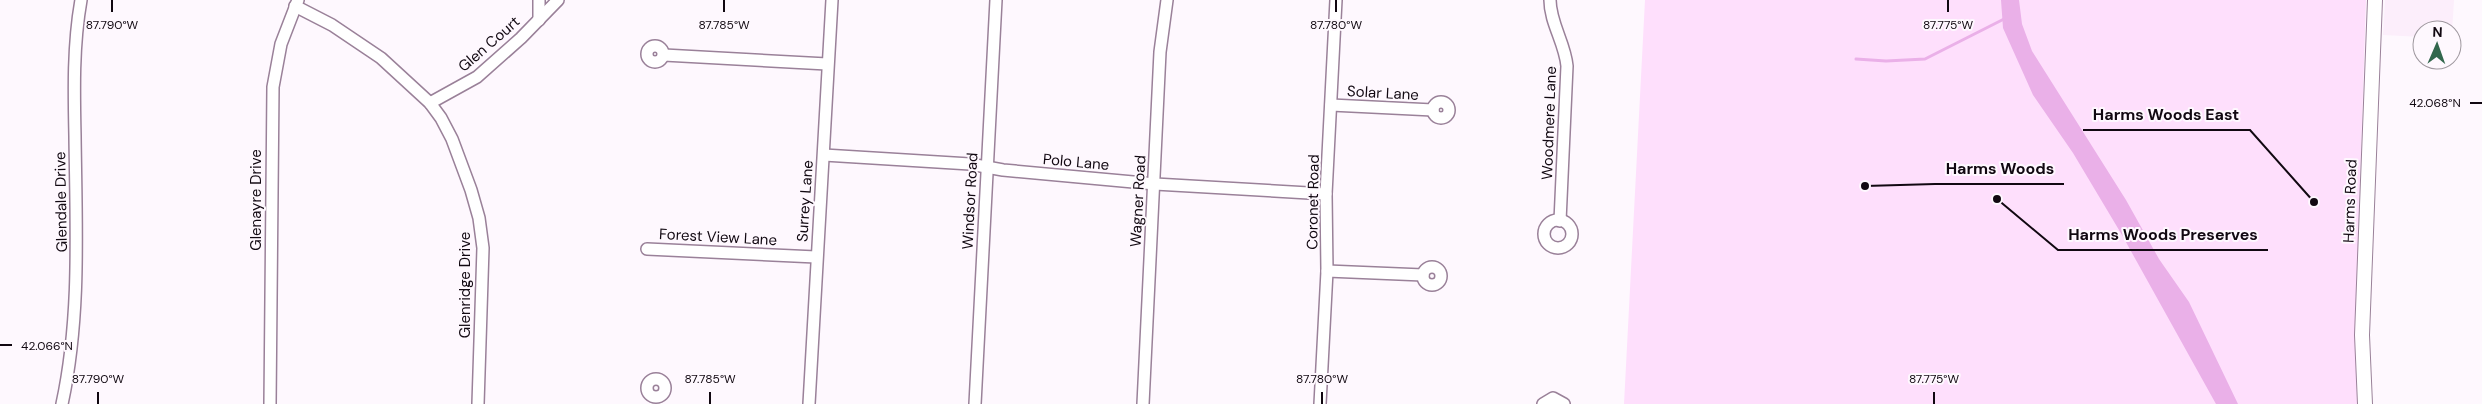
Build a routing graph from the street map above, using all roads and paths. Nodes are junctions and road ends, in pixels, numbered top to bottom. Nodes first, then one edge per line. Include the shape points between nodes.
1 (81, 0) edge
2 (539, 0) edge
3 (558, 0) edge
4 (832, 0) edge
5 (996, 0) edge
6 (1167, 0) edge
7 (1336, 0) edge
8 (1550, 0) edge
9 (2376, 0) edge
10 (297, 3) edge
11 (539, 20) junction
12 (664, 55) dead end
13 (827, 64) junction
14 (430, 103) junction
15 (1331, 105) junction
16 (1433, 110) dead end
17 (824, 155) junction
18 (987, 167) junction
19 (1154, 184) junction
20 (1326, 194) junction
21 (1560, 220) dead end
22 (648, 249) dead end
23 (816, 257) junction
24 (1327, 271) junction
25 (1423, 275) dead end
26 (62, 404) edge
27 (270, 404) edge
28 (478, 404) edge
29 (809, 404) edge
30 (975, 404) edge
31 (1143, 404) edge
32 (1320, 404) edge
33 (1544, 404) edge
34 (1564, 404) edge
35 (2365, 404) edge

1 - 26 street, Glendale Drive via 76,40 74,333
2 - 11 street, Glen Court
3 - 11 street, Glen Court
4 - 13 street, Surrey Lane
5 - 18 street, Windsor Road
6 - 19 street, Wagner Road via 1160,52
7 - 15 street, Coronet Road
8 - 21 street, Woodmere Lane via 1567,66
9 - 35 main road, Harms Road via 2363,305
10 - 14 street, Glenridge Drive via 361,42
10 - 27 street, Glenayre Drive via 281,44 273,87
11 - 14 street, Glen Court via 477,77
12 - 13 street
13 - 17 street, Surrey Lane
14 - 28 street, Glenridge Drive via 452,139 479,218 482,285
15 - 16 street, Solar Lane
15 - 20 street, Coronet Road
17 - 18 street, Polo Lane
17 - 23 street, Surrey Lane
18 - 19 street, Polo Lane
18 - 30 street, Windsor Road
19 - 20 street, Polo Lane
19 - 31 street, Wagner Road
20 - 24 street, Coronet Road
22 - 23 street, Forest View Lane
23 - 29 street, Surrey Lane
24 - 25 street
24 - 32 street, Coronet Road
33 - 34 street via 1553,398

